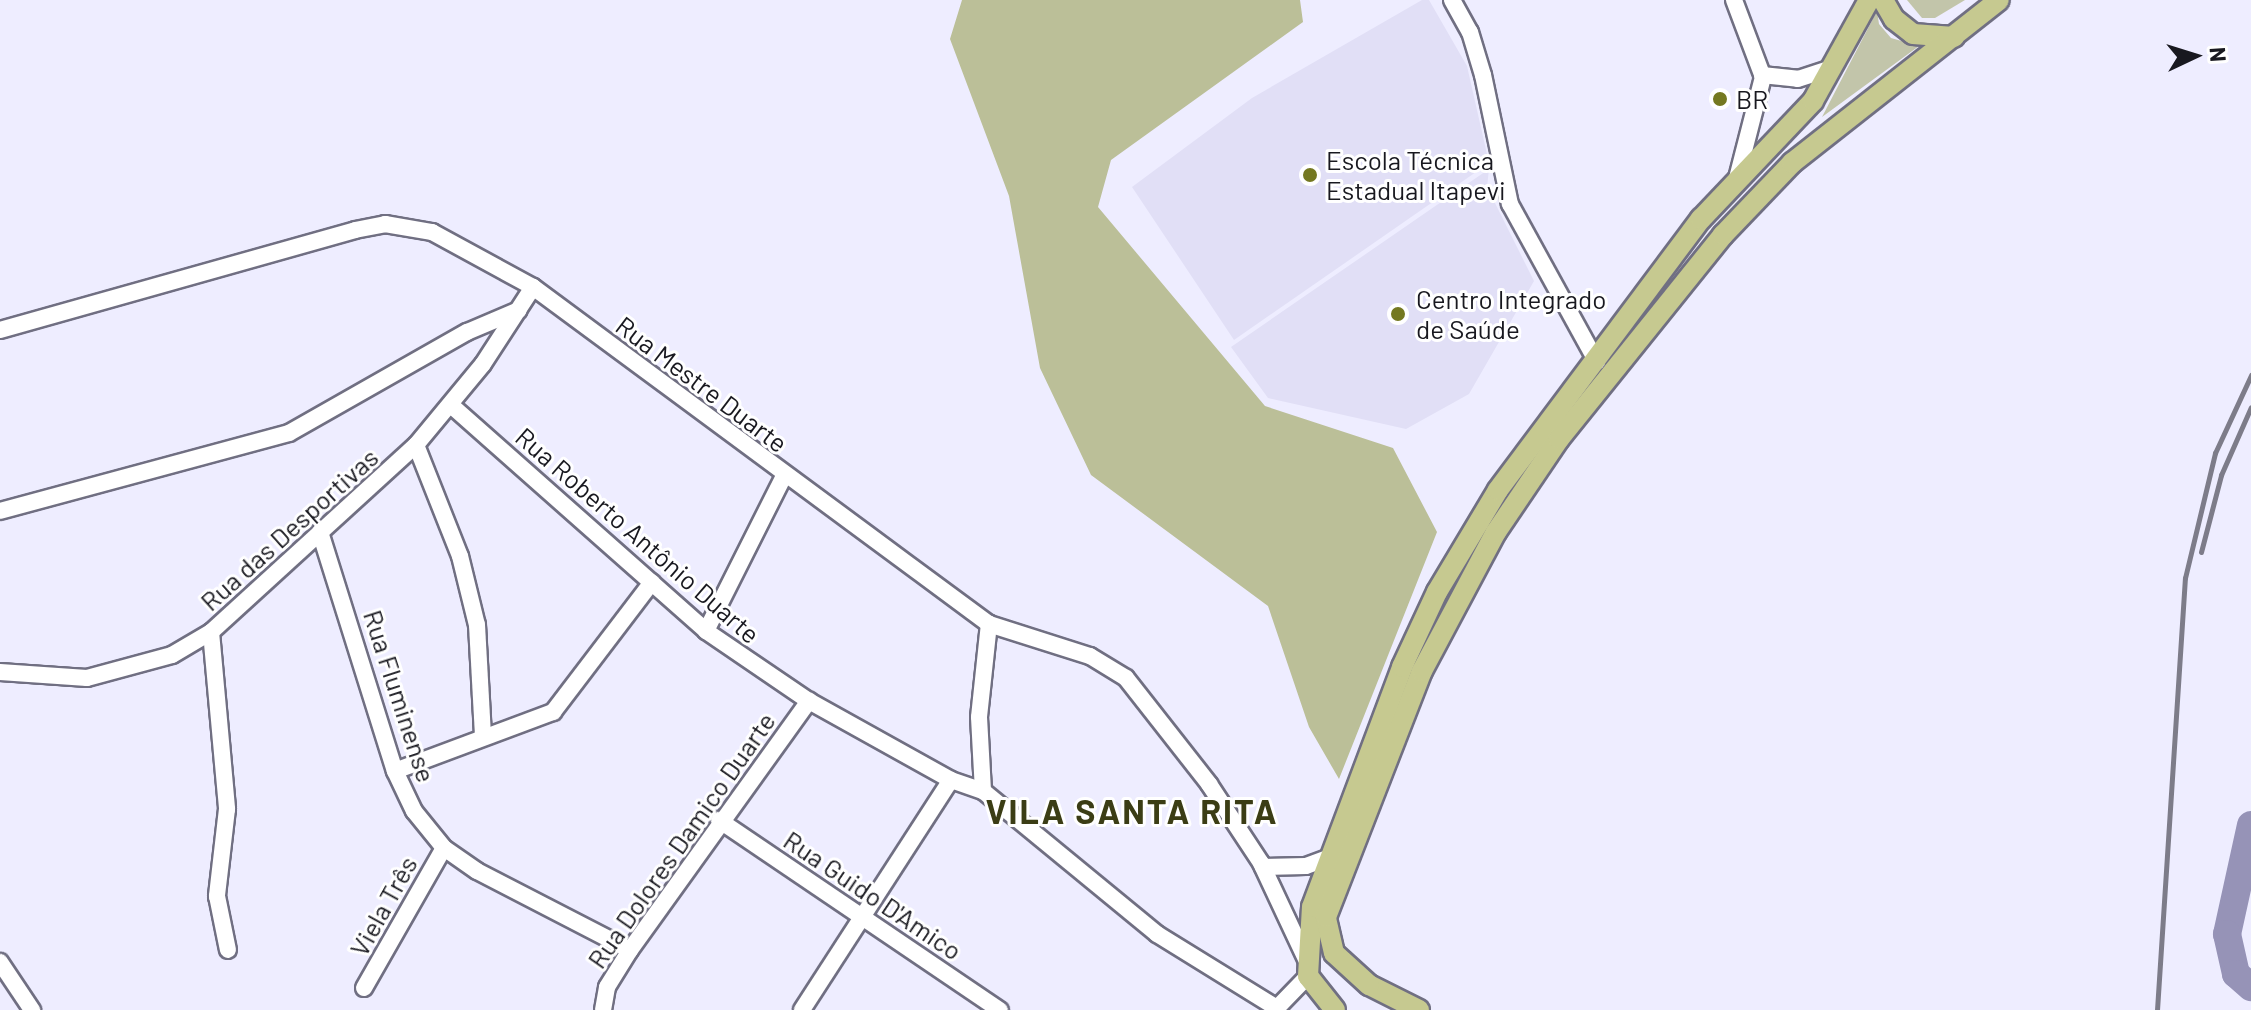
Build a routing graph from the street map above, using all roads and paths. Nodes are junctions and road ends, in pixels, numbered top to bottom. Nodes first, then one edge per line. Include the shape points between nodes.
1 (1734, 0) edge
2 (1869, 0) edge
3 (1883, 0) edge
4 (1999, 0) edge
5 (1452, 2) edge
6 (1956, 37) junction
7 (1832, 68) junction
8 (1762, 75) junction
9 (1737, 178) junction
10 (533, 287) junction
11 (519, 310) junction
12 (0, 330) edge
13 (1597, 362) junction
14 (452, 406) junction
15 (416, 445) junction
16 (784, 476) junction
17 (0, 511) edge
18 (320, 532) junction
19 (652, 582) junction
20 (989, 624) junction
21 (706, 631) junction
22 (211, 632) junction
23 (0, 672) edge
24 (809, 701) junction
25 (483, 736) junction
26 (395, 771) junction
27 (951, 780) junction
28 (983, 791) junction
29 (719, 820) junction
30 (444, 848) junction
31 (1328, 858) junction
32 (1263, 867) junction
33 (865, 917) junction
34 (228, 950) dead end
35 (630, 950) junction
36 (0, 962) edge
37 (1307, 968) junction
38 (364, 988) dead end
39 (1411, 1007) edge
40 (1276, 1009) edge
41 (32, 1010) edge
42 (603, 1010) edge
43 (802, 1010) edge
44 (1000, 1010) edge
45 (1335, 1010) edge

1 - 8 street
2 - 7 main road
3 - 6 main road via 1894,19 1913,34
4 - 6 main road
5 - 13 street via 1483,75 1510,204
6 - 39 main road via 1824,134 1723,235 1559,439 1496,532 1422,671 1326,917 1334,953 1369,985
7 - 8 street via 1798,79
7 - 9 main road via 1782,139
8 - 9 street
9 - 13 main road
10 - 11 street, Rua das Desportivas
10 - 12 street, Rua Mestre Duarte via 432,232 385,224
10 - 16 street, Rua Mestre Duarte
11 - 14 street, Rua das Desportivas
11 - 17 street via 467,332 289,433
13 - 31 main road via 1498,490 1437,592
14 - 15 street, Rua das Desportivas
14 - 19 street, Rua Roberto Antônio Duarte
15 - 18 street, Rua das Desportivas
15 - 25 street via 460,556 477,625
16 - 20 street, Rua Mestre Duarte
16 - 21 street
18 - 22 street, Rua das Desportivas
18 - 26 street, Rua Fluminense
19 - 21 street, Rua Roberto Antônio Duarte
19 - 25 street via 553,712
20 - 28 street via 979,717
20 - 32 street, Rua Mestre Duarte via 1090,656 1126,678 1209,784
21 - 24 street, Rua Roberto Antônio Duarte
22 - 23 street, Rua das Desportivas via 172,655 87,678
22 - 34 street via 227,809 217,896
24 - 27 street, Rua Roberto Antônio Duarte
24 - 29 street, Rua Dolores Damico Duarte
25 - 26 street
26 - 30 street, Rua Fluminense via 414,811
27 - 28 street, Rua Roberto Antônio Duarte
27 - 33 street
28 - 40 street, Rua Roberto Antônio Duarte via 1157,934
29 - 33 street, Rua Guido D'Amico
29 - 35 street, Rua Dolores Damico Duarte
30 - 35 street, Rua Fluminense via 477,871
30 - 38 street, Viela Três
31 - 32 street via 1306,866
31 - 37 main road via 1307,927
32 - 37 street, Rua Mestre Duarte
33 - 43 street
33 - 44 street, Rua Guido D'Amico
35 - 42 street, Rua Dolores Damico Duarte via 607,987
36 - 41 street
37 - 40 street
37 - 45 main road

